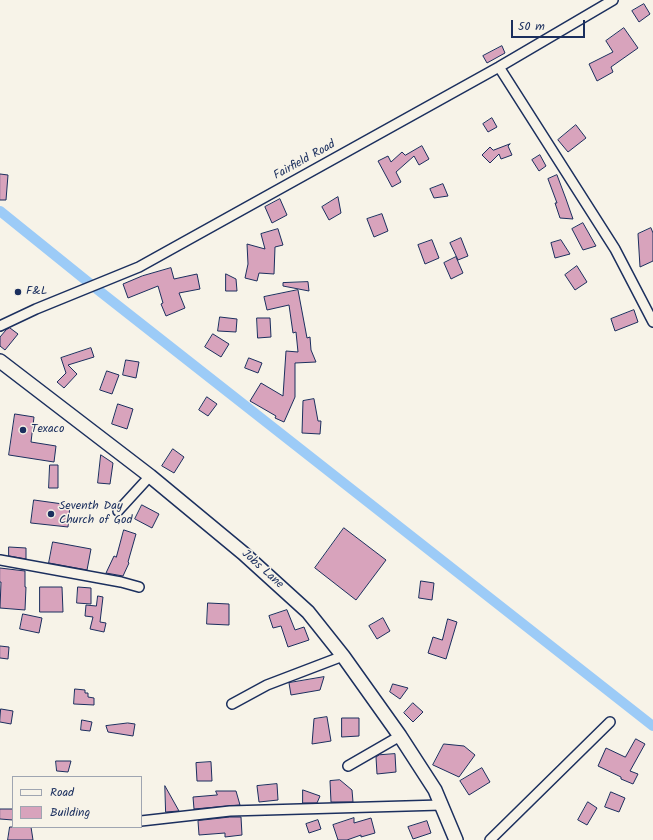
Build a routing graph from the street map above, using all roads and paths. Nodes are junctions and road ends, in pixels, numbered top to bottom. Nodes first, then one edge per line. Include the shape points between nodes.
1 (613, 0) edge
2 (499, 67) junction
3 (653, 322) edge
4 (0, 326) edge
5 (0, 361) edge
6 (150, 476) junction
7 (118, 511) dead end
8 (0, 560) edge
9 (139, 587) dead end
10 (343, 656) junction
11 (232, 704) dead end
12 (610, 722) dead end
13 (400, 736) junction
14 (348, 766) dead end
15 (441, 805) junction
16 (142, 821) edge
17 (456, 840) edge
18 (490, 840) edge

1 - 2 street, Fairfield Road
2 - 3 street via 615,249
2 - 4 street, Fairfield Road via 139,267
5 - 6 street, Jobs Lane
6 - 7 street
6 - 10 street, Jobs Lane via 243,553 308,612
8 - 9 street
10 - 11 street via 267,685
10 - 13 street, Jobs Lane
12 - 18 street
13 - 14 street
13 - 15 street, Jobs Lane via 435,790
15 - 16 street via 230,811
15 - 17 street, Jobs Lane

